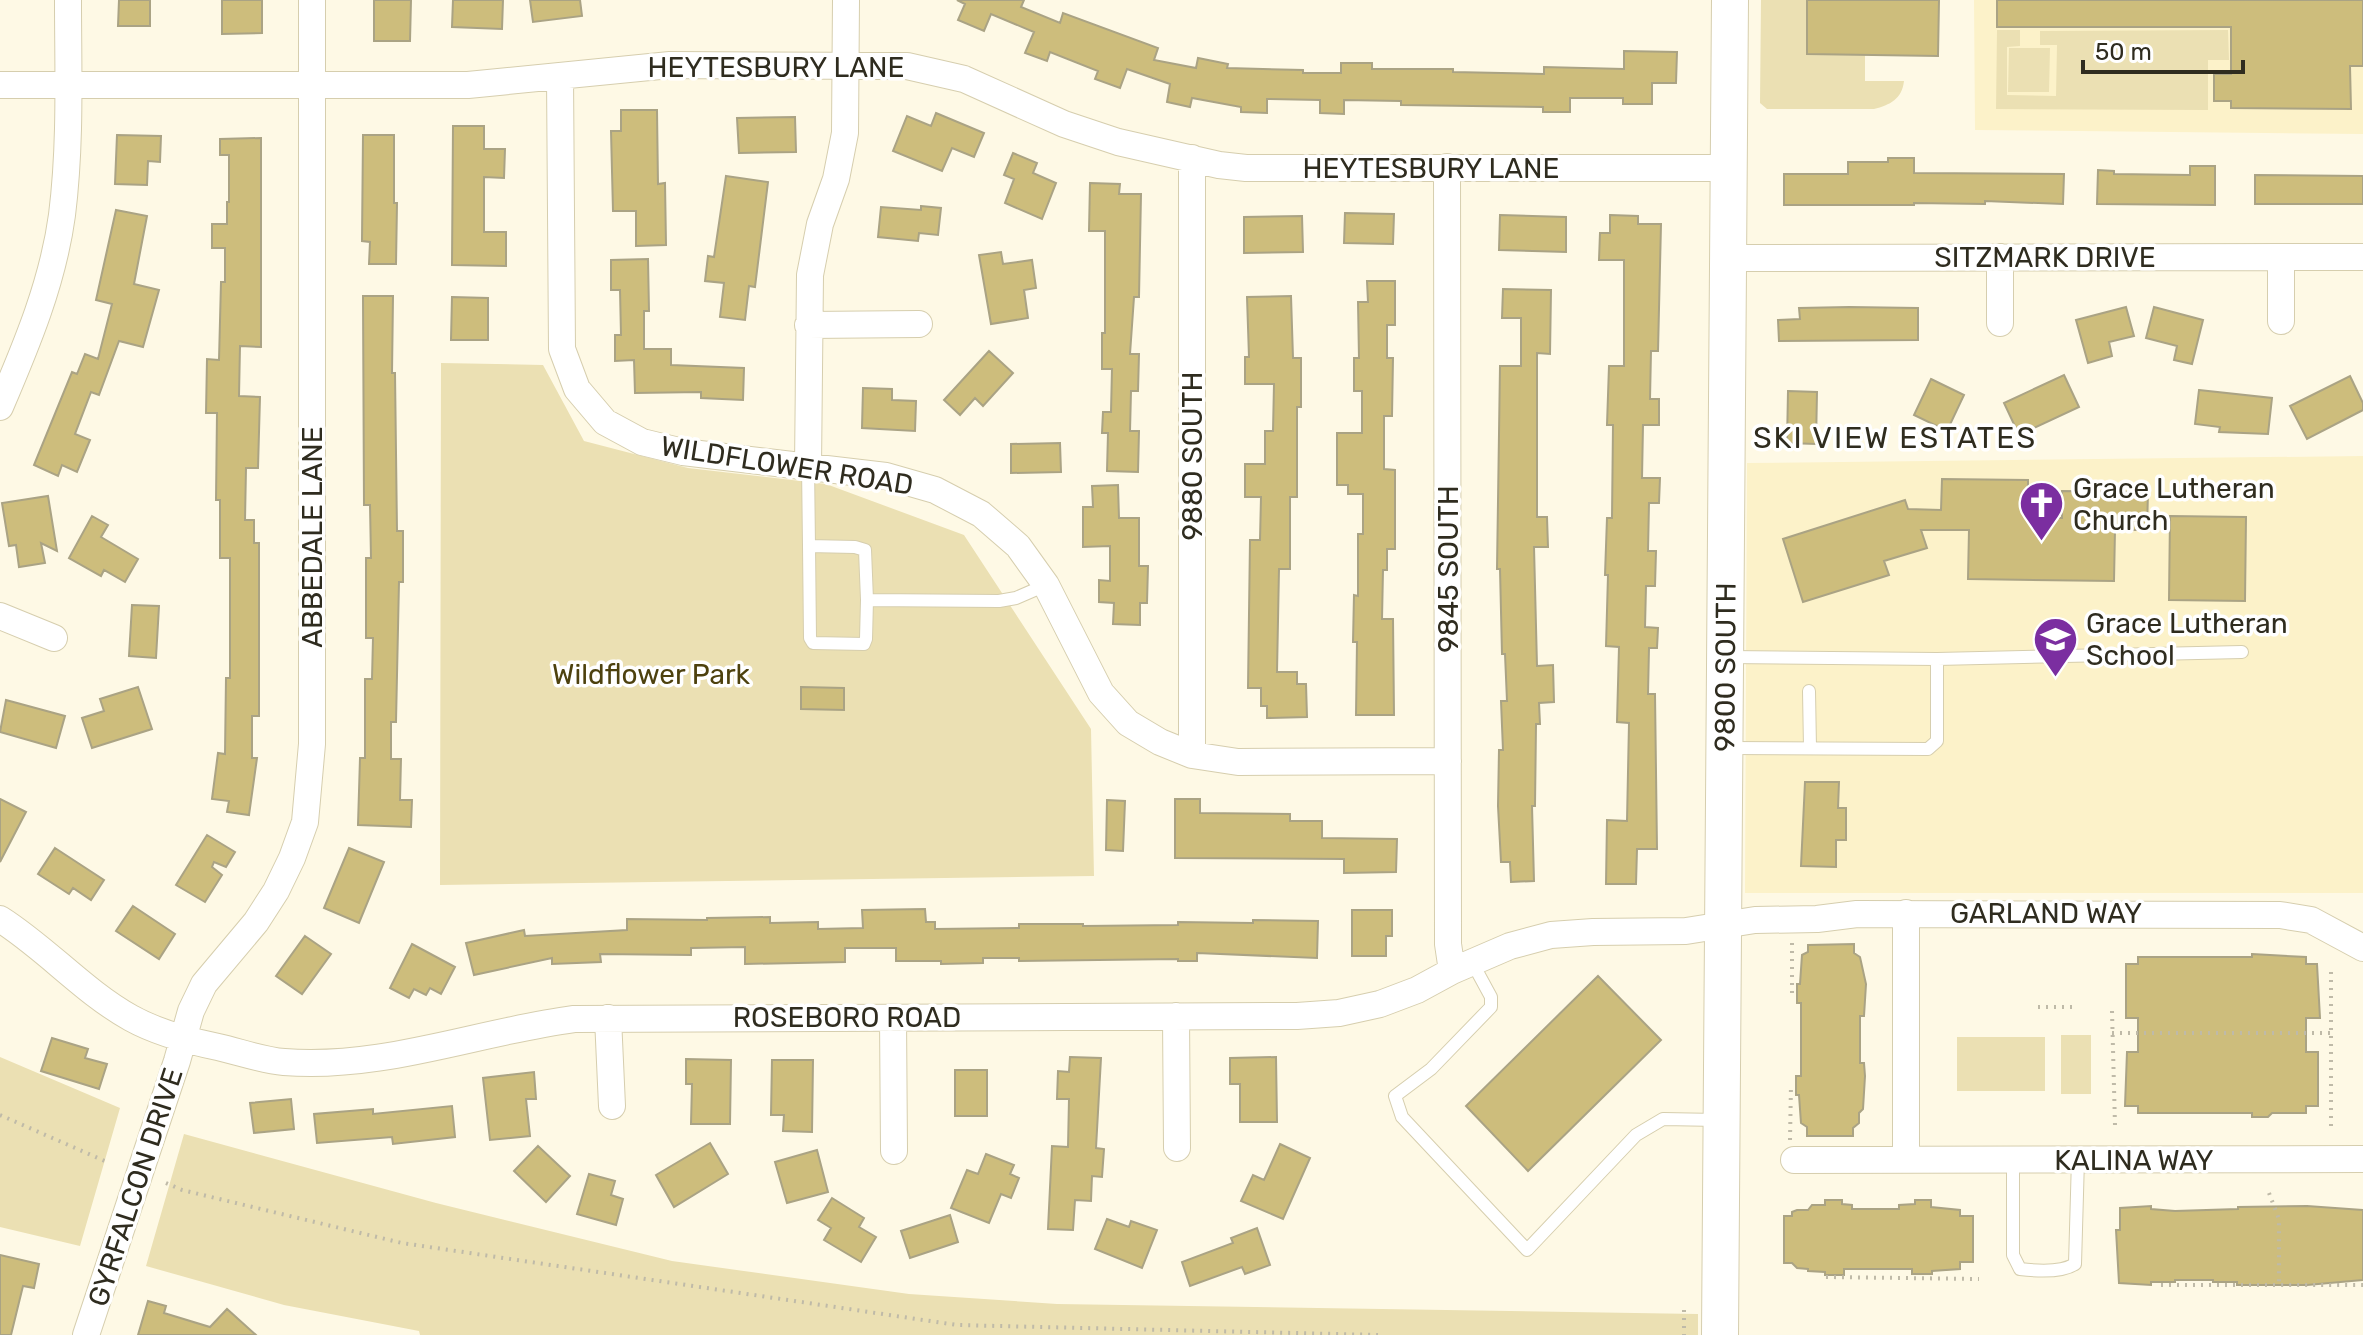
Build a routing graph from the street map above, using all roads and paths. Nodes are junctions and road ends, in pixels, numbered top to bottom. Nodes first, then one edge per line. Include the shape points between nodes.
1 (68, 0) edge
2 (312, 0) edge
3 (846, 0) edge
4 (1730, 0) edge
5 (847, 64) junction
6 (560, 76) junction
7 (0, 85) edge
8 (68, 85) junction
9 (313, 85) junction
10 (1192, 158) junction
11 (1447, 167) junction
12 (1729, 168) junction
13 (2000, 257) junction
14 (2281, 257) junction
15 (2363, 257) edge
16 (1728, 258) junction
17 (2281, 321) dead end
18 (2000, 323) dead end
19 (919, 324) dead end
20 (808, 325) junction
21 (0, 407) edge
22 (808, 466) junction
23 (809, 546) junction
24 (1046, 585) junction
25 (867, 600) junction
26 (0, 616) edge
27 (54, 638) dead end
28 (2242, 652) dead end
29 (1725, 657) junction
30 (1937, 659) junction
31 (1809, 691) dead end
32 (1724, 748) junction
33 (1810, 748) junction
34 (1192, 755) junction
35 (1448, 761) junction
36 (1906, 913) junction
37 (0, 919) edge
38 (1722, 925) junction
39 (1792, 940) dead end
40 (2363, 948) edge
41 (1462, 966) junction
42 (2331, 969) dead end
43 (1792, 993) dead end
44 (2038, 1007) dead end
45 (2077, 1007) dead end
46 (2112, 1011) dead end
47 (1176, 1016) junction
48 (893, 1017) junction
49 (608, 1018) junction
50 (2112, 1033) junction
51 (2331, 1033) junction
52 (184, 1039) junction
53 (1791, 1085) dead end
54 (612, 1106) dead end
55 (0, 1115) edge
56 (1721, 1119) junction
57 (2115, 1125) dead end
58 (2331, 1126) dead end
59 (1177, 1148) dead end
60 (894, 1151) dead end
61 (1792, 1151) joint
62 (2078, 1159) junction
63 (2363, 1159) edge
64 (1906, 1160) junction
65 (2013, 1160) junction
66 (107, 1162) dead end
67 (166, 1183) dead end
68 (2269, 1193) dead end
69 (1826, 1277) dead end
70 (1979, 1279) dead end
71 (2161, 1285) dead end
72 (2279, 1285) junction
73 (2363, 1285) edge
74 (1684, 1310) dead end
75 (86, 1335) edge
76 (1378, 1335) edge
77 (1684, 1335) edge
78 (1720, 1335) edge

1 - 8 street
2 - 9 street, ABBEDALE LANE
3 - 5 street
4 - 12 street, 9800 SOUTH
5 - 6 street, HEYTESBURY LANE via 639,66
5 - 10 street, HEYTESBURY LANE via 935,71 1118,142
5 - 20 street via 845,133 810,275
6 - 9 street, HEYTESBURY LANE via 468,85
6 - 22 street, WILDFLOWER ROAD via 560,314 562,349 577,389 605,422 642,442 683,452
7 - 8 street, HEYTESBURY LANE
8 - 9 street, HEYTESBURY LANE
8 - 21 street via 68,152 49,279
9 - 52 street, ABBEDALE LANE via 312,728 305,822 276,891 204,984
10 - 11 street, HEYTESBURY LANE via 1246,168
10 - 34 street, 9880 SOUTH
11 - 12 street, HEYTESBURY LANE
11 - 35 street, 9845 SOUTH
12 - 16 street, 9800 SOUTH
13 - 14 street, SITZMARK DRIVE
13 - 16 street, SITZMARK DRIVE
13 - 18 street
14 - 15 street, SITZMARK DRIVE
14 - 17 street
16 - 29 street, 9800 SOUTH
19 - 20 street
20 - 22 street
22 - 23 lane
22 - 24 street, WILDFLOWER ROAD via 886,476 935,490 981,514 1018,546
23 - 25 lane via 865,550
23 - 25 lane via 813,643 864,644
24 - 25 lane via 999,601
24 - 34 street, WILDFLOWER ROAD via 1101,693 1128,723
26 - 27 street
28 - 30 lane
29 - 30 lane
29 - 32 street, 9800 SOUTH
30 - 33 lane via 1937,741 1928,749
31 - 33 lane
32 - 33 lane
32 - 38 street, 9800 SOUTH
34 - 35 street, WILDFLOWER ROAD via 1238,762
35 - 41 street, 9845 SOUTH via 1448,944
36 - 38 street, GARLAND WAY
36 - 40 street, GARLAND WAY via 2280,915 2311,920
36 - 64 street
37 - 52 street, ROSEBORO ROAD via 114,1008
38 - 41 street, ROSEBORO ROAD via 1551,935
38 - 56 street, 9800 SOUTH
39 - 43 path
41 - 47 street, ROSEBORO ROAD via 1405,995 1339,1013
41 - 56 lane via 1491,997 1491,1007 1431,1069 1395,1096 1402,1117 1527,1250 1636,1135 1663,1119
42 - 51 path
44 - 45 path
46 - 50 path
47 - 48 street, ROSEBORO ROAD
47 - 59 street
48 - 49 street, ROSEBORO ROAD
48 - 60 street
49 - 52 street, ROSEBORO ROAD via 535,1024 402,1054 331,1062 280,1061
49 - 54 street
50 - 51 path
50 - 57 path
51 - 58 path
52 - 75 street, GYRFALCON DRIVE
53 - 61 path
55 - 66 path
56 - 78 street, 9800 SOUTH
61 - 64 street, KALINA WAY
62 - 63 street, KALINA WAY
62 - 65 street, KALINA WAY
62 - 65 lane via 2075,1264 2029,1270 2014,1262
64 - 65 street, KALINA WAY
67 - 76 path via 402,1243 957,1325
68 - 72 path via 2279,1219
69 - 70 path
71 - 72 path
72 - 73 path
74 - 77 path

